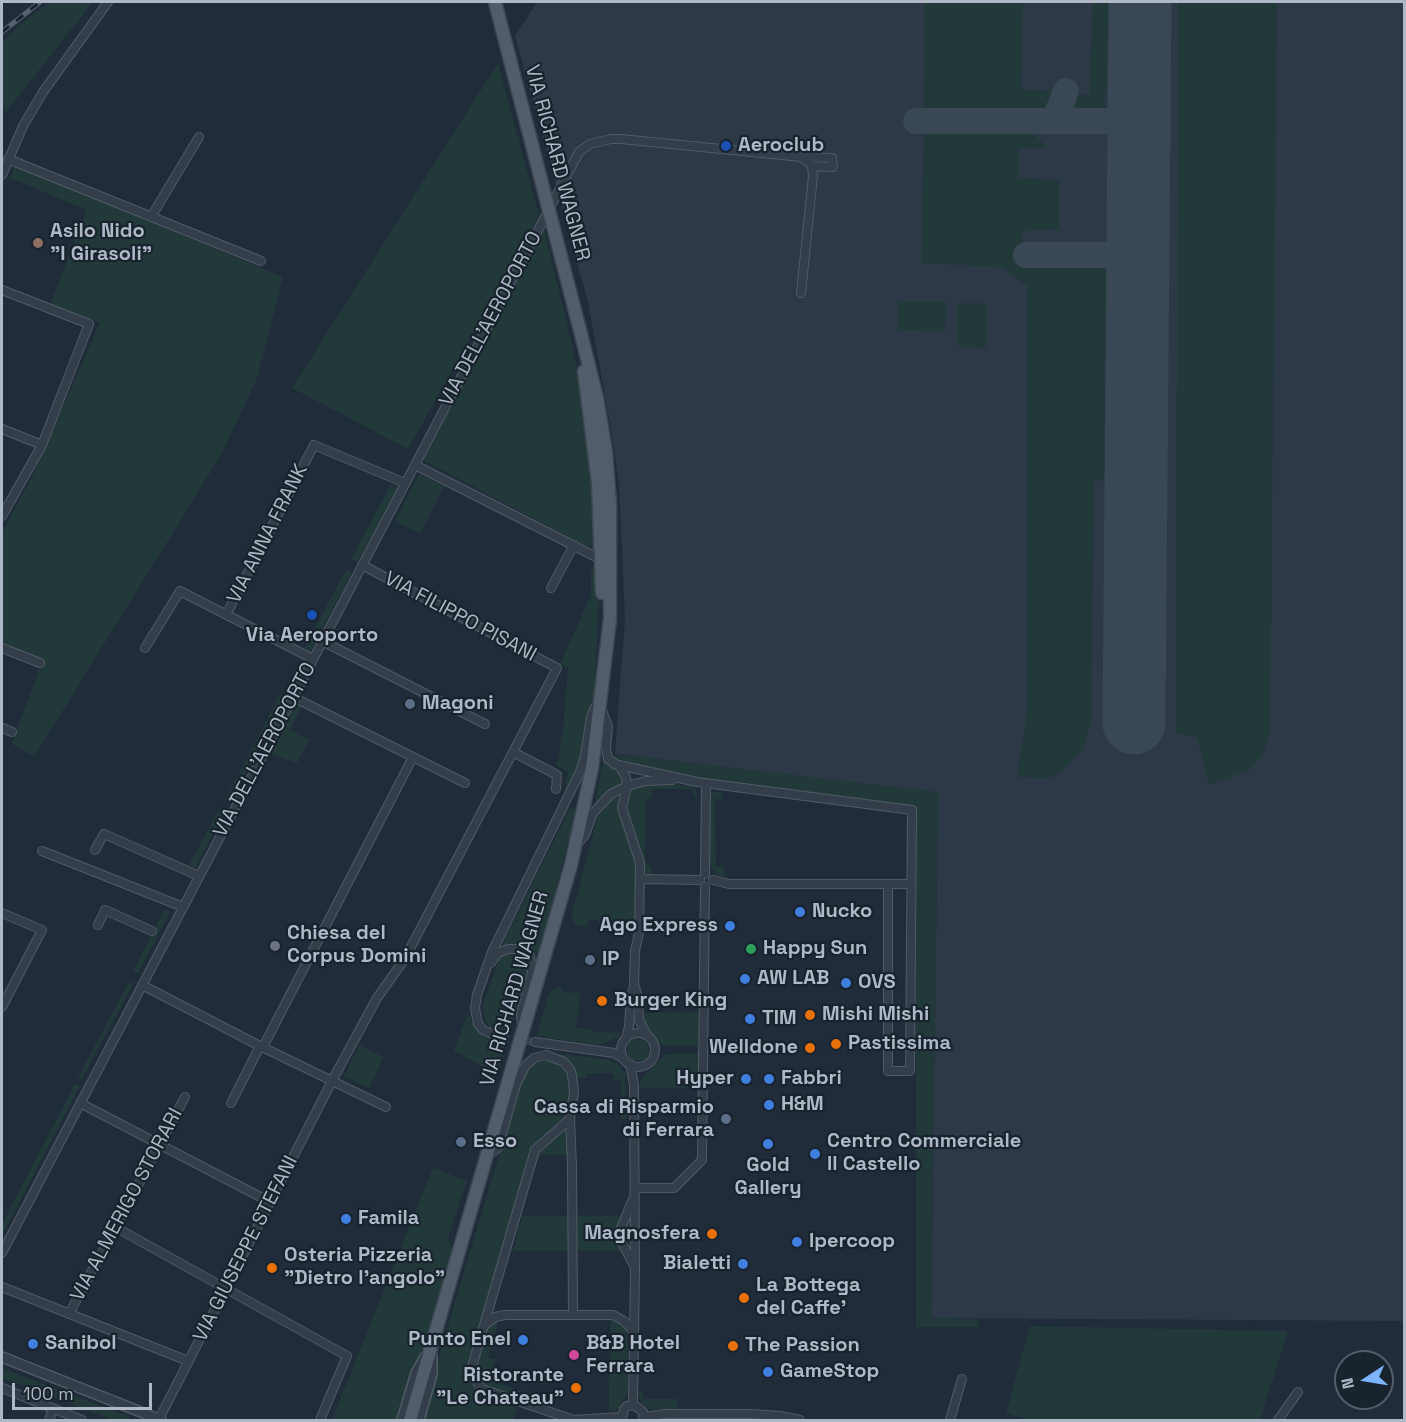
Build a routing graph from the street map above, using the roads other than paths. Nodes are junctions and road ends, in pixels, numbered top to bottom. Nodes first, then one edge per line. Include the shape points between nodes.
1 (108, 2) edge
2 (495, 2) edge
3 (199, 137) dead end
4 (802, 157) junction
5 (8, 159) junction
6 (812, 166) junction
7 (2, 176) edge
8 (151, 217) junction
9 (261, 261) dead end
10 (2, 290) edge
11 (801, 293) dead end
12 (581, 334) junction
13 (2, 429) edge
14 (42, 445) junction
15 (415, 465) junction
16 (405, 483) junction
17 (2, 516) edge
18 (574, 545) junction
19 (602, 560) junction
20 (362, 565) junction
21 (552, 588) dead end
22 (226, 615) junction
23 (606, 638) junction
24 (322, 641) junction
25 (2, 648) edge
26 (145, 648) dead end
27 (313, 659) junction
28 (40, 663) dead end
29 (557, 668) joint
30 (293, 697) junction
31 (600, 698) junction
32 (485, 724) dead end
33 (2, 728) edge
34 (12, 732) dead end
35 (513, 752) junction
36 (413, 757) junction
37 (614, 764) junction
38 (701, 782) junction
39 (465, 783) dead end
40 (627, 786) junction
41 (556, 789) dead end
42 (575, 847) junction
43 (95, 850) dead end
44 (42, 851) dead end
45 (199, 876) junction
46 (702, 877) junction
47 (640, 879) junction
48 (712, 880) junction
49 (888, 884) junction
50 (911, 884) junction
51 (705, 887) junction
52 (183, 907) junction
53 (2, 914) edge
54 (98, 925) dead end
55 (152, 931) dead end
56 (484, 974) junction
57 (142, 986) junction
58 (634, 986) junction
59 (2, 1007) edge
60 (523, 1030) junction
61 (648, 1036) junction
62 (501, 1038) tunnel mouth
63 (625, 1040) junction
64 (535, 1042) tunnel mouth
65 (262, 1047) junction
66 (598, 1051) junction
67 (627, 1062) junction
68 (646, 1065) junction
69 (333, 1079) junction
70 (634, 1085) junction
71 (185, 1097) dead end
72 (80, 1103) junction
73 (231, 1103) dead end
74 (386, 1107) dead end
75 (570, 1119) junction
76 (159, 1145) junction
77 (486, 1157) junction
78 (635, 1188) junction
79 (270, 1202) junction
80 (115, 1227) junction
81 (2, 1253) edge
82 (635, 1269) junction
83 (2, 1287) edge
84 (226, 1288) junction
85 (69, 1314) junction
86 (573, 1315) junction
87 (483, 1329) junction
88 (634, 1333) junction
89 (432, 1345) junction
90 (2, 1356) edge
91 (188, 1361) junction
92 (962, 1379) dead end
93 (2, 1388) edge
94 (1298, 1392) dead end
95 (633, 1405) junction
96 (53, 1409) junction
97 (145, 1417) edge
98 (622, 1419) edge
99 (643, 1419) edge
100 (49, 1420) edge
101 (82, 1420) edge
102 (160, 1420) edge
103 (320, 1420) edge
104 (402, 1420) edge
105 (410, 1420) edge
106 (419, 1420) edge
107 (800, 1420) edge
108 (950, 1420) edge
109 (1278, 1420) edge

1 - 5 street via 44,92
2 - 12 main road, VIA RICHARD WAGNER, bridge
3 - 8 street
4 - 6 street
4 - 6 street, VIA DELL'AEROPORTO via 832,158 832,167
4 - 15 street, VIA DELL'AEROPORTO via 621,139 584,147
5 - 7 street
5 - 8 street
6 - 11 street
8 - 9 street
10 - 14 street via 89,324
12 - 19 main road, VIA RICHARD WAGNER via 597,464
12 - 23 main road, VIA RICHARD WAGNER via 597,398 608,474 610,600
13 - 14 street
14 - 17 street
15 - 16 street, VIA DELL'AEROPORTO
15 - 18 street
16 - 20 street, VIA DELL'AEROPORTO
16 - 22 street, VIA ANNA FRANK via 314,445
18 - 19 street
18 - 21 street
19 - 23 main road, VIA RICHARD WAGNER
20 - 24 street, VIA DELL'AEROPORTO
20 - 29 street, VIA FILIPPO PISANI
22 - 26 street via 180,591
22 - 27 street
23 - 31 main road, VIA RICHARD WAGNER
24 - 27 street, VIA DELL'AEROPORTO
24 - 32 street
25 - 28 street
27 - 30 street, VIA DELL'AEROPORTO
29 - 35 street, VIA GIUSEPPE STEFANI
30 - 36 street
30 - 45 street, VIA DELL'AEROPORTO
31 - 37 street via 608,726 606,754
31 - 42 main road, VIA RICHARD WAGNER via 592,768
31 - 56 street via 591,717 580,772
33 - 34 street
35 - 41 street via 557,775
35 - 69 street, VIA GIUSEPPE STEFANI via 404,960 377,998
36 - 39 street
36 - 65 street
37 - 38 street
37 - 40 street via 624,772
38 - 40 street via 646,781
38 - 46 street
38 - 50 street via 912,810
40 - 42 street via 611,794 593,813 585,835
40 - 47 street via 622,808 640,863
42 - 60 main road, VIA RICHARD WAGNER
43 - 45 street via 104,834
44 - 52 street
45 - 52 street, VIA DELL'AEROPORTO
46 - 47 street
46 - 48 street via 711,876
46 - 51 street via 700,884
47 - 58 street
48 - 49 street via 729,884
48 - 51 street
49 - 50 street
49 - 50 street via 888,1071 910,1071
51 - 78 street via 702,1160 674,1188
52 - 57 street, VIA DELL'AEROPORTO
53 - 59 street via 42,930
54 - 55 street via 105,910
56 - 60 street via 503,950 518,948 527,952 532,967 521,1014
56 - 62 street via 477,994 478,1024
57 - 65 street
57 - 72 street, VIA DELL'AEROPORTO
58 - 61 street via 639,1020
58 - 63 street
60 - 77 main road, VIA RICHARD WAGNER
61 - 63 street via 635,1034
61 - 68 street via 655,1049
63 - 66 street via 611,1049
63 - 67 street via 622,1050
64 - 66 street
65 - 69 street
65 - 73 street
66 - 67 street via 614,1053
67 - 68 street via 637,1067
67 - 70 street
68 - 70 street
69 - 74 street
69 - 79 street, VIA GIUSEPPE STEFANI
70 - 78 street
71 - 76 street, VIA ALMERIGO STORARI
72 - 76 street
72 - 81 street, VIA DELL'AEROPORTO
75 - 77 street via 574,1092 568,1066 553,1056 534,1058 521,1071 498,1148
75 - 86 street
75 - 87 street via 535,1150
76 - 79 street
76 - 80 street, VIA ALMERIGO STORARI
77 - 89 main road, VIA RICHARD WAGNER
78 - 82 street
78 - 82 street via 619,1233
79 - 84 street, VIA GIUSEPPE STEFANI
80 - 84 street
80 - 85 street, VIA ALMERIGO STORARI
82 - 88 street
83 - 85 street
84 - 91 street, VIA GIUSEPPE STEFANI
84 - 103 street via 347,1356
85 - 91 street
86 - 87 street via 505,1315 490,1320
86 - 88 street via 613,1315 624,1320
87 - 98 street via 472,1367 482,1389 574,1420
88 - 95 street
89 - 104 street, VIA RICHARD WAGNER via 416,1373
89 - 105 main road, VIA RICHARD WAGNER
89 - 106 street via 432,1374
90 - 97 street
91 - 102 street, VIA GIUSEPPE STEFANI
92 - 108 street
93 - 96 street
94 - 109 street
95 - 98 street via 624,1409
95 - 99 street via 641,1408
96 - 100 street
96 - 101 street
97 - 102 street
99 - 107 street via 665,1414 751,1414

